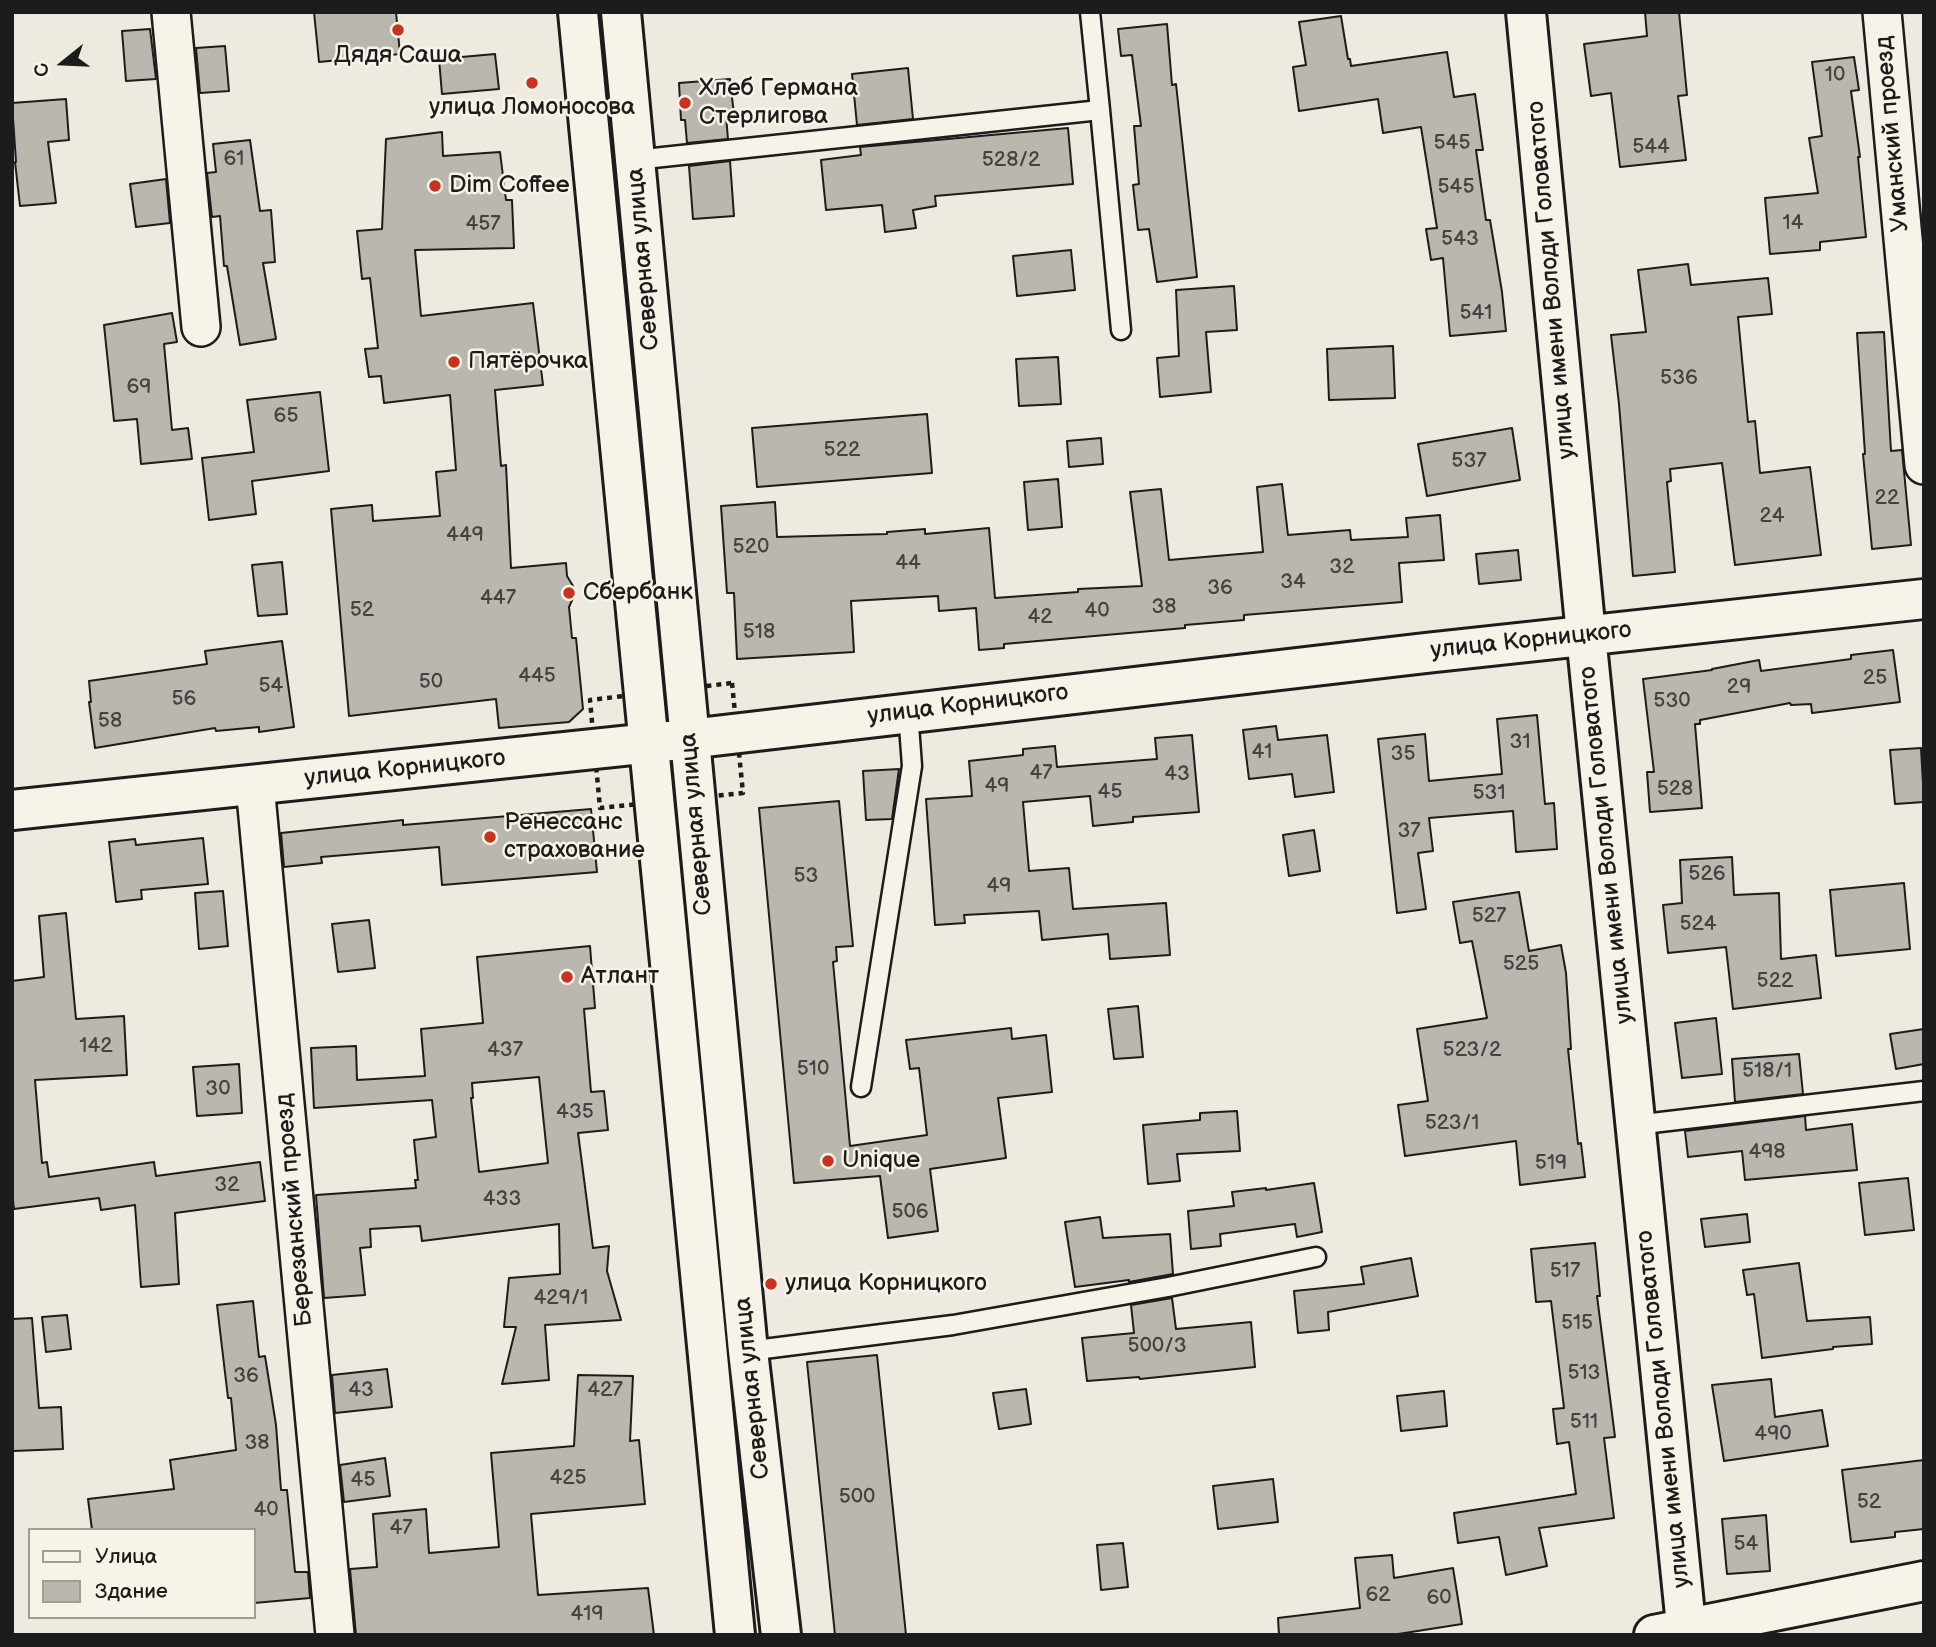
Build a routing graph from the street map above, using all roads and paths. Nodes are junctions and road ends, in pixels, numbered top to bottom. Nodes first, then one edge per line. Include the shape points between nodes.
1 (171, 12) edge
2 (578, 12) edge
3 (621, 12) edge
4 (1090, 12) edge
5 (1526, 12) edge
6 (1882, 12) edge
7 (1100, 110) junction
8 (635, 160) junction
9 (201, 327) dead end
10 (1122, 330) dead end
11 (1924, 465) edge
12 (1924, 599) edge
13 (1586, 635) junction
14 (908, 712) junction
15 (689, 739) junction
16 (650, 743) junction
17 (255, 785) junction
18 (12, 810) edge
19 (860, 1087) dead end
20 (1924, 1091) edge
21 (1635, 1125) junction
22 (1316, 1257) dead end
23 (748, 1351) junction
24 (1924, 1581) edge
25 (1676, 1633) edge
26 (335, 1635) edge
27 (735, 1635) edge
28 (782, 1635) edge

1 - 9 street
2 - 16 main road, Северная улица
3 - 8 main road, Северная улица
4 - 7 lane
5 - 13 main road, улица имени Володи Головатого
6 - 11 street, Уманский проезд
7 - 8 lane
7 - 10 lane
8 - 15 main road, Северная улица
12 - 13 main road, улица Корницкого
13 - 14 main road, улица Корницкого
13 - 21 main road, улица имени Володи Головатого
14 - 15 main road, улица Корницкого
14 - 19 lane via 912,766
15 - 16 main road, улица Корницкого
15 - 23 main road, Северная улица
16 - 17 main road, улица Корницкого
16 - 27 main road, Северная улица
17 - 18 main road, улица Корницкого
17 - 26 street, Березанский проезд
20 - 21 lane
21 - 25 main road, улица имени Володи Головатого
22 - 23 lane via 953,1325
23 - 28 main road, Северная улица
24 - 25 main road

